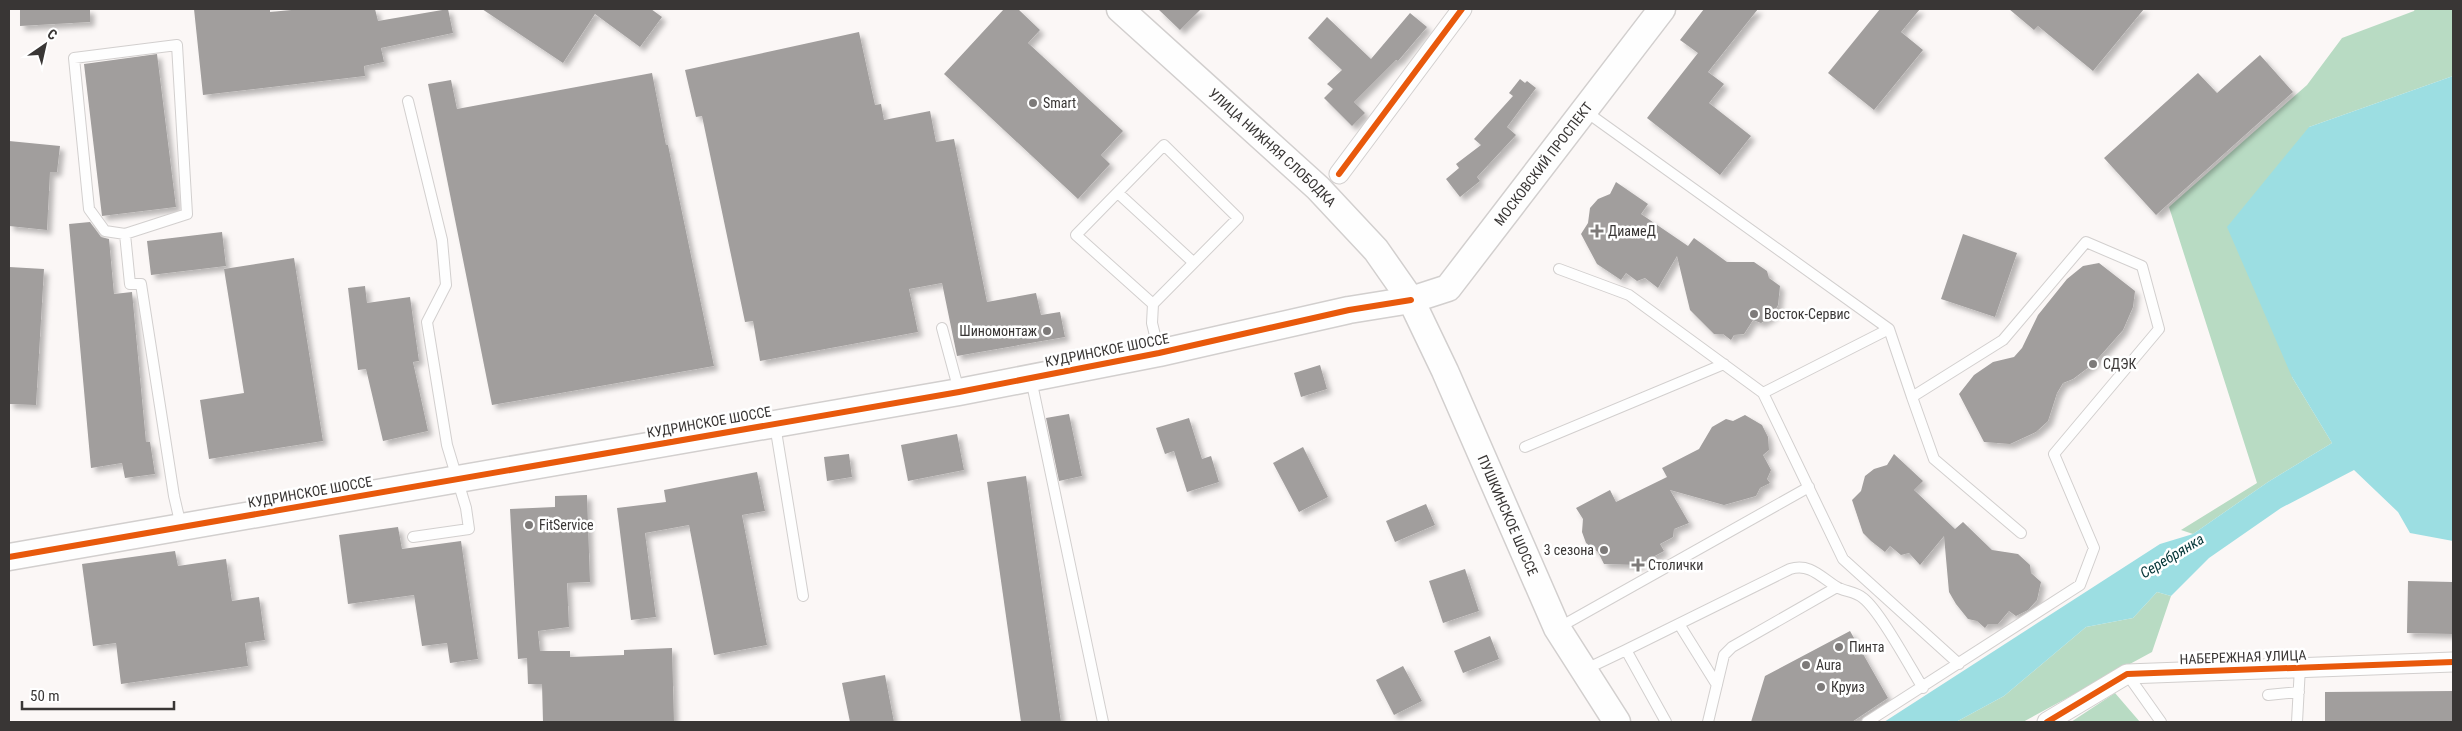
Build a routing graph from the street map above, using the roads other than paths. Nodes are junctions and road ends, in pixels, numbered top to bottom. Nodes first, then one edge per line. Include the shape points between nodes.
1 (1120, 9) edge
2 (1462, 9) edge
3 (1662, 9) edge
4 (408, 101) dead end
5 (1585, 110) junction
6 (1339, 174) dead end
7 (1118, 193) junction
8 (125, 234) junction
9 (1193, 262) junction
10 (1559, 269) dead end
11 (1411, 300) junction
12 (1153, 304) junction
13 (942, 328) dead end
14 (1888, 329) junction
15 (1159, 353) junction
16 (1724, 364) junction
17 (1031, 378) junction
18 (959, 392) junction
19 (1763, 393) junction
20 (1912, 397) junction
21 (774, 424) junction
22 (1525, 447) dead end
23 (456, 479) junction
24 (1810, 487) junction
25 (181, 527) junction
26 (2021, 533) dead end
27 (413, 537) dead end
28 (9, 557) edge
29 (1837, 587) junction
30 (803, 596) dead end
31 (1679, 624) junction
32 (1557, 628) junction
33 (1626, 650) junction
34 (2453, 662) edge
35 (1959, 664) junction
36 (2300, 667) junction
37 (1584, 670) junction
38 (2127, 674) junction
39 (1717, 685) junction
40 (1923, 688) junction
41 (2299, 692) junction
42 (2268, 695) dead end
43 (1103, 722) edge
44 (1617, 722) edge
45 (1666, 722) edge
46 (1708, 722) edge
47 (1867, 722) edge
48 (2047, 722) edge
49 (2161, 722) edge
50 (2297, 722) edge

1 - 11 street, УЛИЦА НИЖНЯЯ СЛОБОДКА via 1318,188 1376,250
2 - 6 street
3 - 5 street, МОСКОВСКИЙ ПРОСПЕКТ
4 - 23 lane via 442,240 446,285 427,322 441,418
5 - 11 street, МОСКОВСКИЙ ПРОСПЕКТ via 1448,288
5 - 14 lane
7 - 9 lane
7 - 9 lane via 1164,145 1238,218
7 - 12 lane via 1076,235
8 - 8 lane via 187,214 177,45 74,58 89,209 105,231
8 - 25 lane via 130,284 141,284
9 - 12 lane
10 - 16 lane via 1629,295
11 - 15 street, КУДРИНСКОЕ ШОССЕ via 1349,310
11 - 32 street, ПУШКИНСКОЕ ШОССЕ
12 - 15 lane via 1152,323
13 - 18 lane
14 - 19 lane
14 - 20 lane
15 - 17 street, КУДРИНСКОЕ ШОССЕ
16 - 19 lane
16 - 22 lane
17 - 18 street, КУДРИНСКОЕ ШОССЕ
17 - 43 lane
18 - 21 street, КУДРИНСКОЕ ШОССЕ
19 - 24 lane
20 - 26 lane via 1934,459
20 - 35 lane via 2003,340 2086,242 2142,266 2159,329 2054,454 2094,548 2080,585
21 - 23 street, КУДРИНСКОЕ ШОССЕ
21 - 30 lane
23 - 25 street, КУДРИНСКОЕ ШОССЕ
23 - 27 lane via 469,528
24 - 32 lane
24 - 35 lane via 1843,559
25 - 28 street, КУДРИНСКОЕ ШОССЕ
29 - 31 lane via 1811,569 1797,567
29 - 39 lane via 1732,647 1724,655
29 - 40 lane via 1857,594 1871,605
31 - 33 lane
31 - 39 lane
32 - 37 street, ПУШКИНСКОЕ ШОССЕ
33 - 37 lane
33 - 45 lane
34 - 36 street, НАБЕРЕЖНАЯ УЛИЦА
35 - 40 lane
36 - 38 street, НАБЕРЕЖНАЯ УЛИЦА
36 - 41 lane
37 - 44 street, ПУШКИНСКОЕ ШОССЕ
38 - 48 street, НАБЕРЕЖНАЯ УЛИЦА
38 - 49 lane
39 - 46 lane
40 - 47 lane
41 - 42 lane
41 - 50 lane

